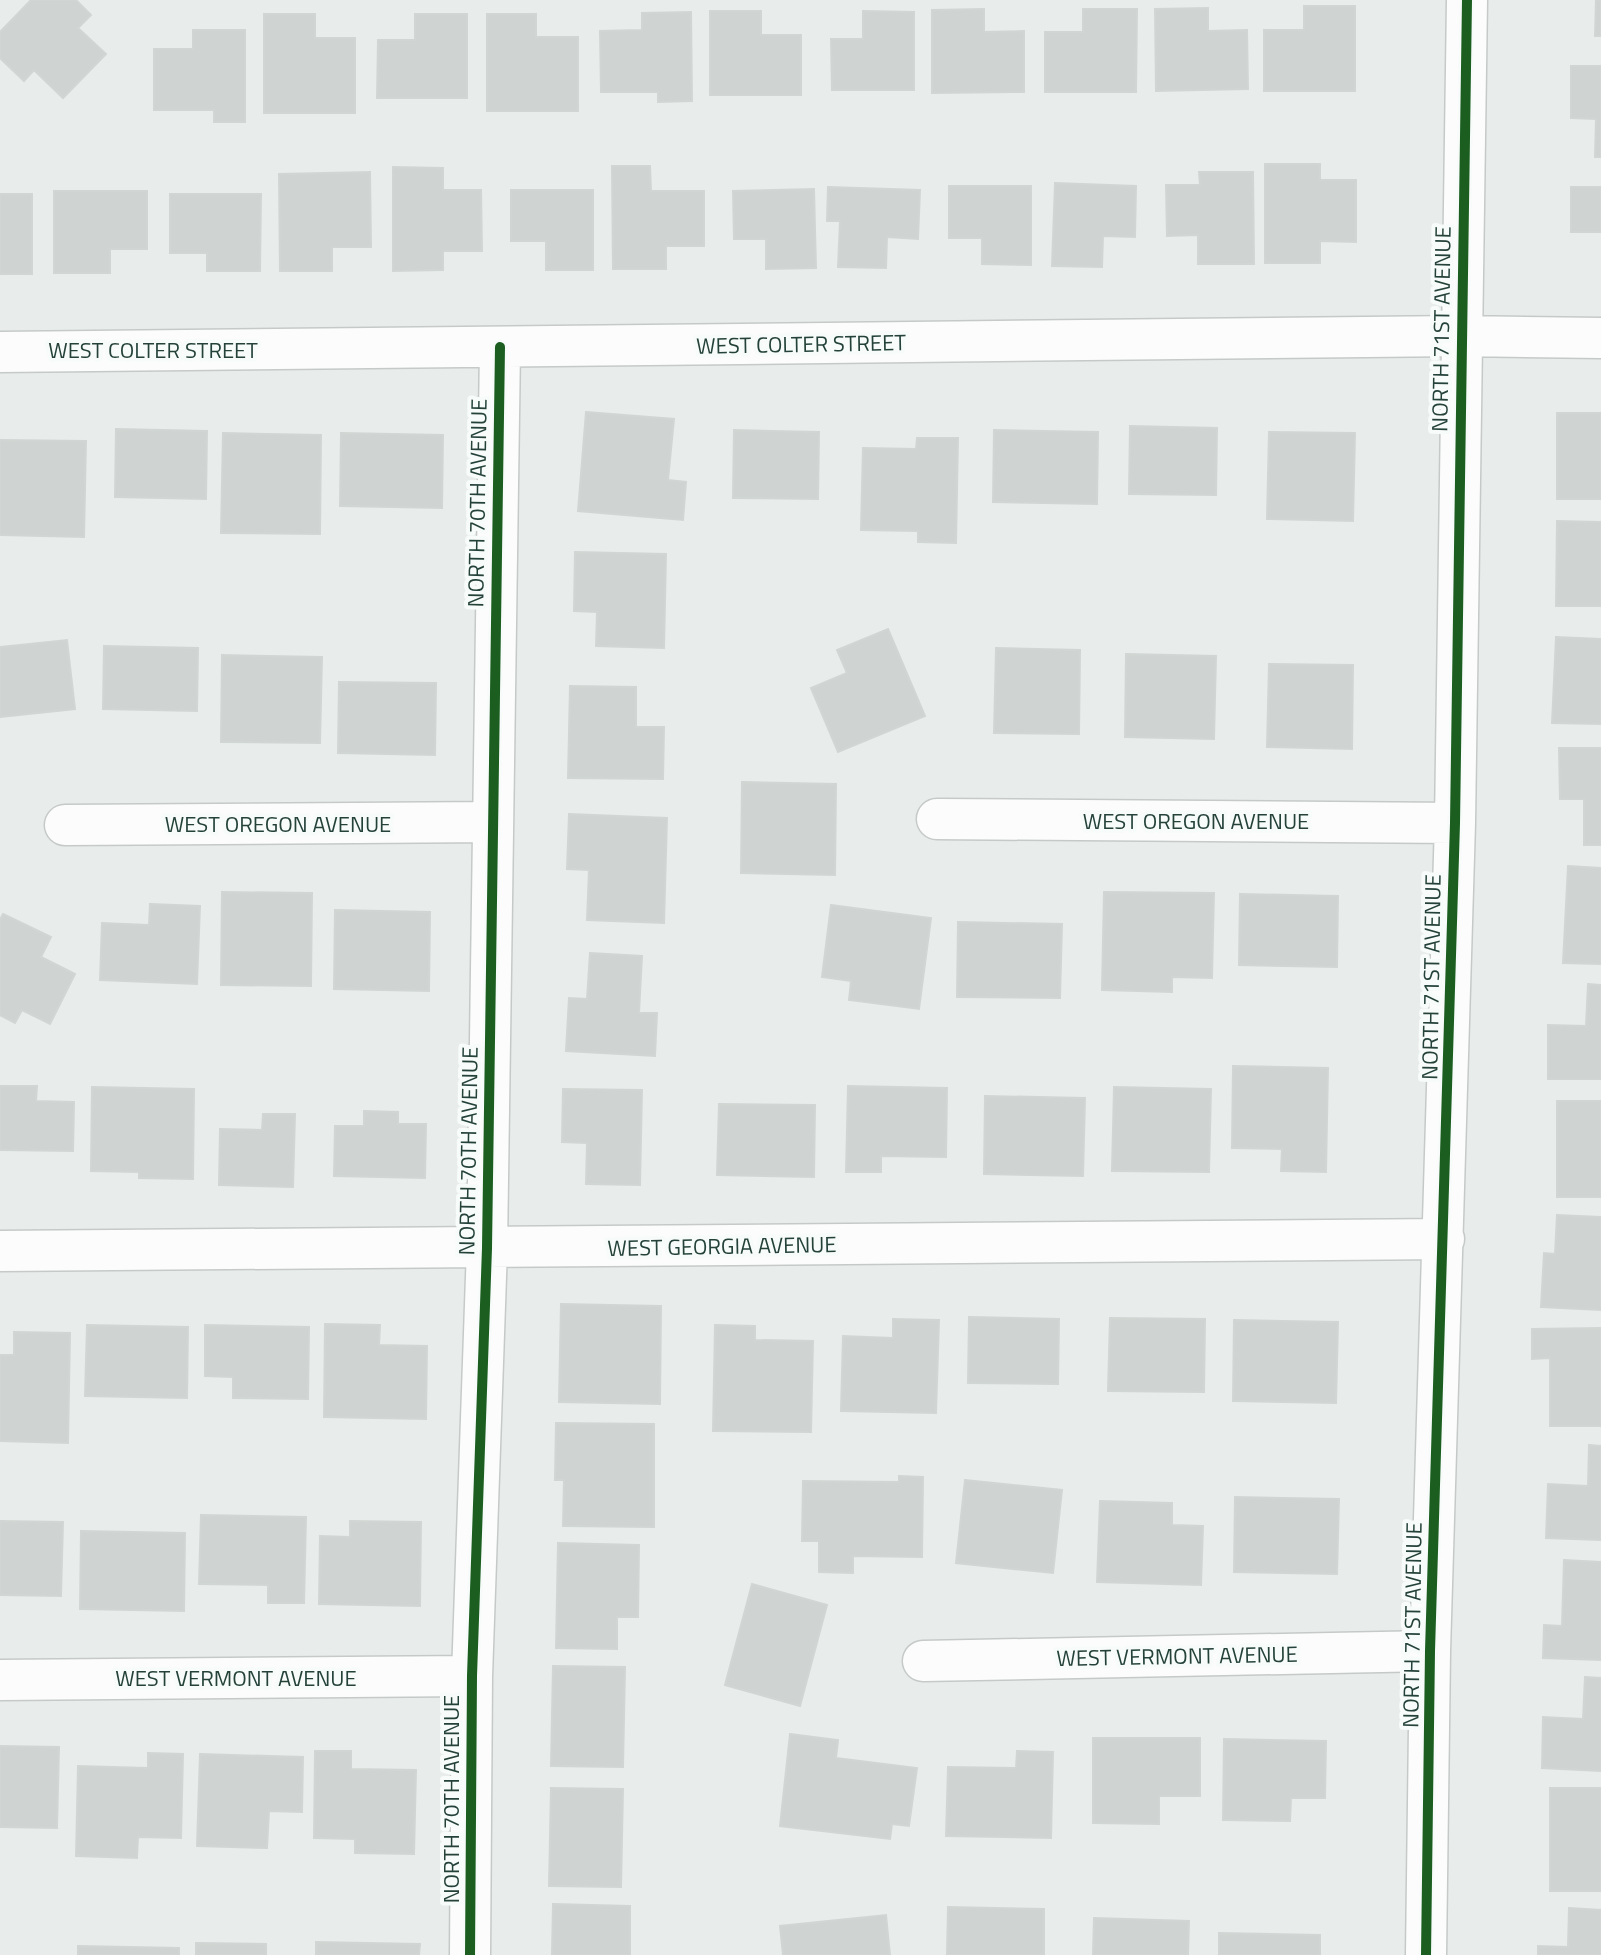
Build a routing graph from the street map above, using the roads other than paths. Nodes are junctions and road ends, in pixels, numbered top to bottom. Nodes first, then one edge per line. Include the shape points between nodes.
1 (1467, 0) edge
2 (1460, 336) junction
3 (1601, 338) edge
4 (500, 347) junction
5 (0, 352) edge
6 (937, 819) dead end
7 (491, 822) junction
8 (1455, 823) junction
9 (65, 825) dead end
10 (1444, 1239) junction
11 (487, 1248) junction
12 (0, 1251) edge
13 (1430, 1651) junction
14 (923, 1661) dead end
15 (472, 1676) junction
16 (0, 1680) edge
17 (470, 1955) edge
18 (1426, 1955) edge

1 - 2 street, NORTH 71ST AVENUE
2 - 3 street, WEST COLTER STREET
2 - 4 street, WEST COLTER STREET
2 - 8 street, NORTH 71ST AVENUE
4 - 5 street, WEST COLTER STREET
4 - 7 street, NORTH 70TH AVENUE
6 - 8 street, WEST OREGON AVENUE
7 - 9 street, WEST OREGON AVENUE
7 - 11 street, NORTH 70TH AVENUE
8 - 10 street, NORTH 71ST AVENUE
10 - 11 street, WEST GEORGIA AVENUE
10 - 13 street, NORTH 71ST AVENUE
11 - 12 street, WEST GEORGIA AVENUE
11 - 15 street, NORTH 70TH AVENUE
13 - 14 street, WEST VERMONT AVENUE
13 - 18 street, NORTH 71ST AVENUE
15 - 16 street, WEST VERMONT AVENUE
15 - 17 street, NORTH 70TH AVENUE

